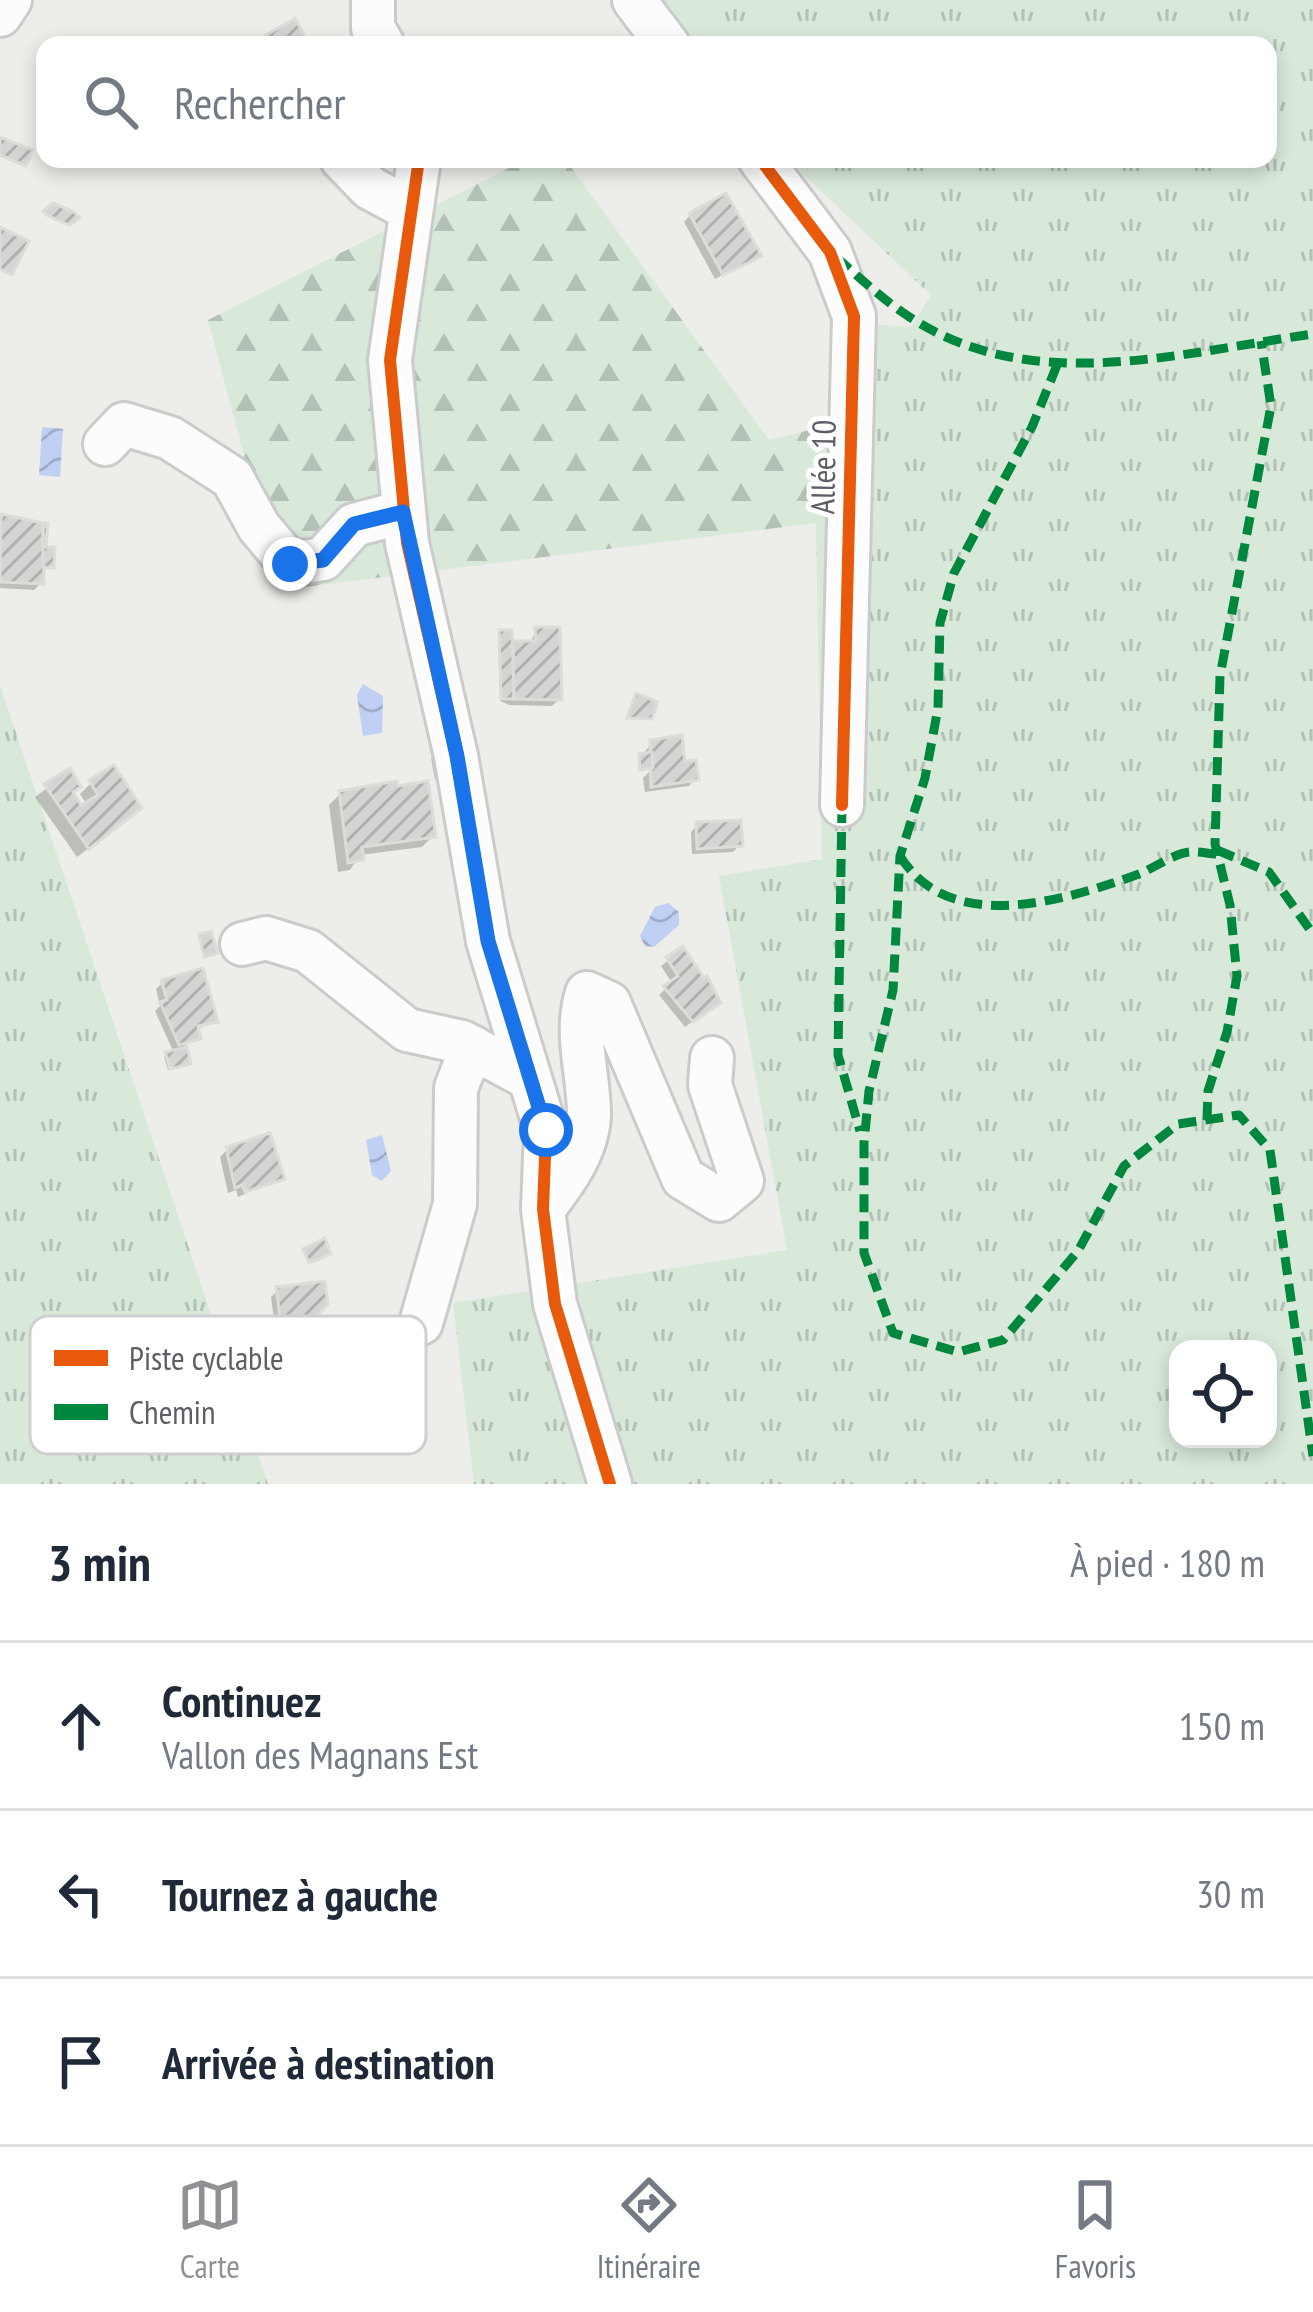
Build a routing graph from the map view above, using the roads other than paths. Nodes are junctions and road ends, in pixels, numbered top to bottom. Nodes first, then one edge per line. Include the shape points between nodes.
1 (10, 0) edge
2 (373, 0) edge
3 (634, 0) edge
4 (0, 15) edge
5 (378, 36) edge
6 (661, 36) edge
7 (351, 168) edge
8 (418, 168) edge
9 (767, 168) edge
10 (411, 211) junction
11 (105, 444) dead end
12 (403, 512) junction
13 (842, 805) dead end
14 (242, 944) dead end
15 (472, 1047) junction
16 (712, 1058) dead end
17 (527, 1077) junction
18 (543, 1209) junction
19 (423, 1316) edge
20 (610, 1484) edge

1 - 4 street
2 - 5 street
3 - 6 street
7 - 10 street
8 - 10 street
9 - 13 street, Allée 10 via 830,252 854,316
10 - 12 street via 390,360
11 - 12 street via 124,424 170,438 232,478 290,564 323,560 354,524
12 - 17 street via 488,941
14 - 15 street via 266,938 308,951 407,1030
15 - 17 street
15 - 19 street via 456,1088 455,1204
16 - 18 street via 710,1085 742,1181 719,1200 683,1178 609,1003 587,993 579,1018 589,1120 572,1170
17 - 18 street via 546,1130
18 - 20 street via 555,1304

